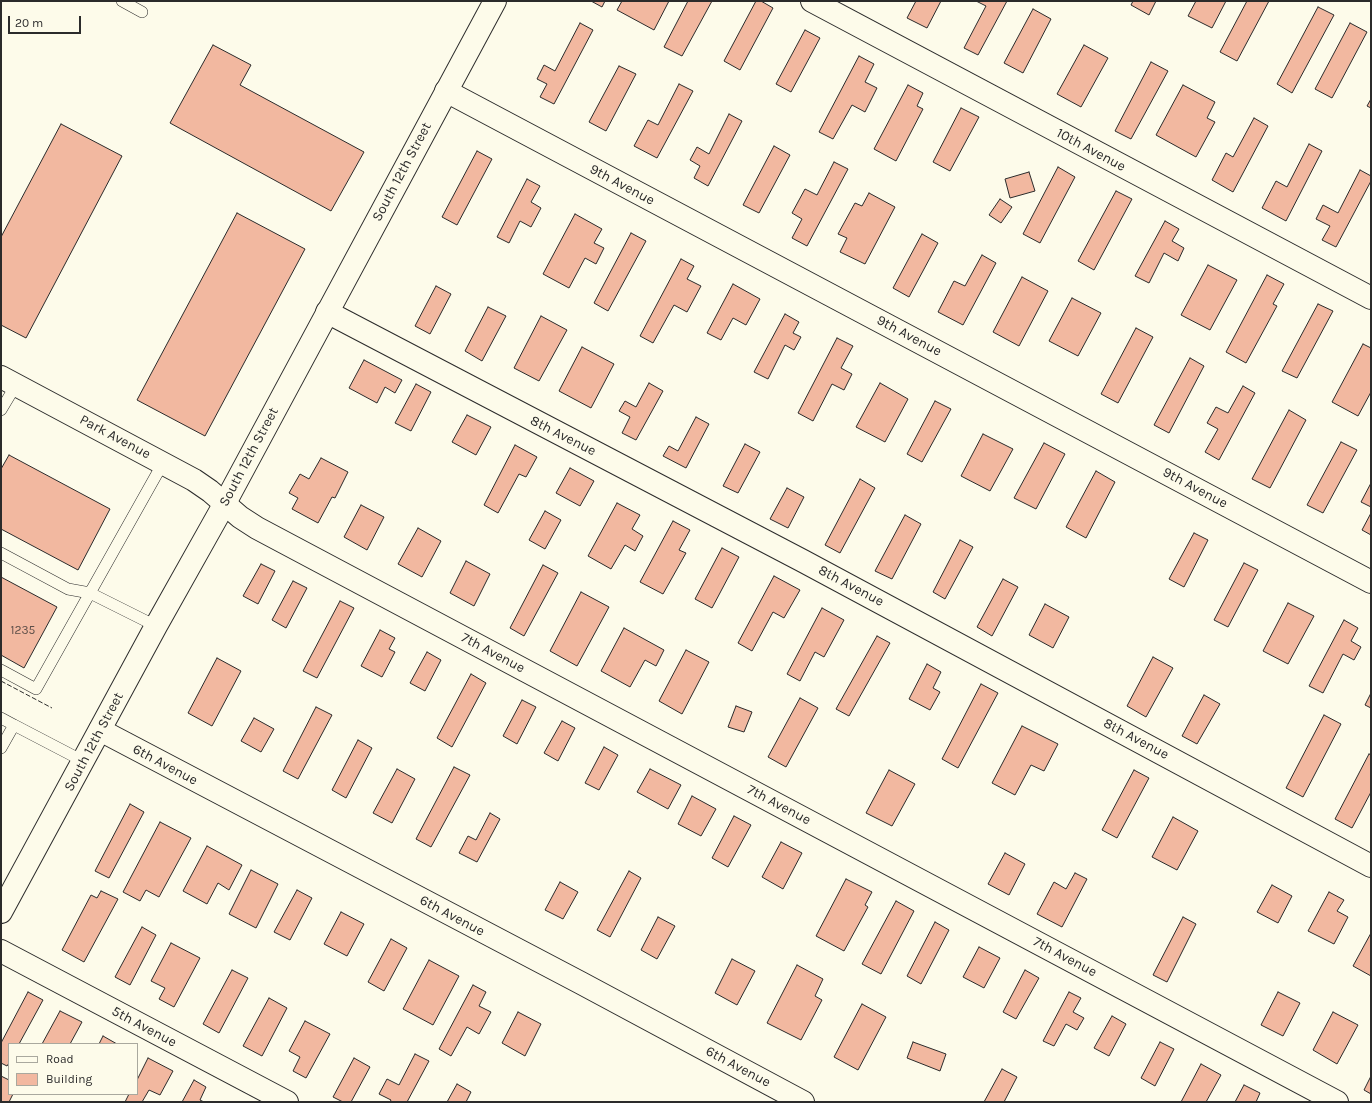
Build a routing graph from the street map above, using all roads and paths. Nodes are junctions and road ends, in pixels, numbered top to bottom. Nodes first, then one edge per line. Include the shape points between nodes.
1 (122, 1) edge
2 (495, 1) edge
3 (812, 1) edge
4 (142, 12) dead end
5 (446, 91) junction
6 (1371, 298) edge
7 (327, 312) junction
8 (8, 381) edge
9 (1, 410) edge
10 (163, 463) junction
11 (225, 503) junction
12 (1, 553) edge
13 (1371, 582) edge
14 (90, 593) junction
15 (156, 626) junction
16 (1, 670) edge
17 (1, 718) edge
18 (14, 725) junction
19 (100, 730) junction
20 (1, 748) edge
21 (84, 761) junction
22 (1371, 866) edge
23 (2, 910) edge
24 (1, 951) edge
25 (287, 1102) edge
26 (803, 1102) edge
27 (1337, 1102) edge

1 - 4 lane
2 - 5 street, South 12th Street
3 - 6 street, 10th Avenue
5 - 7 street, South 12th Street
5 - 13 street, 9th Avenue
7 - 11 street, South 12th Street
7 - 22 street, 8th Avenue via 803,560
8 - 9 lane
8 - 10 street, Park Avenue
10 - 11 street, Park Avenue via 194,480
10 - 14 lane
11 - 15 street, South 12th Street
11 - 27 street, 7th Avenue via 240,517 264,532
12 - 14 lane via 68,589
14 - 15 lane
14 - 16 lane via 36,689
15 - 19 street, South 12th Street
17 - 18 lane
18 - 20 lane
18 - 21 lane
19 - 21 street, South 12th Street
19 - 26 street, 6th Avenue
21 - 23 street, South 12th Street
24 - 25 street, 5th Avenue

